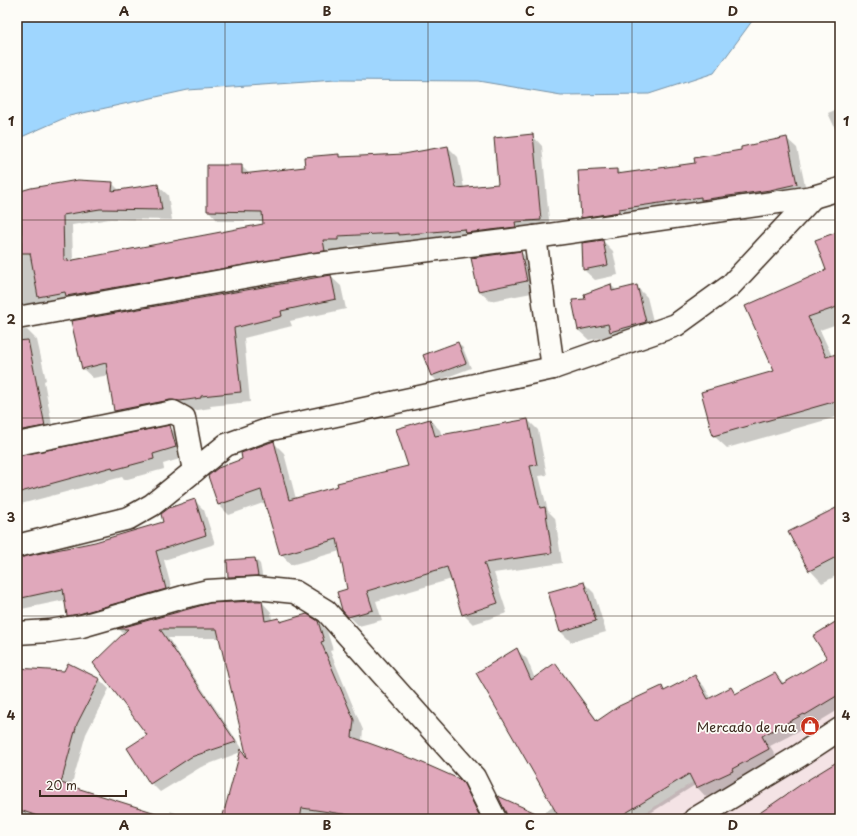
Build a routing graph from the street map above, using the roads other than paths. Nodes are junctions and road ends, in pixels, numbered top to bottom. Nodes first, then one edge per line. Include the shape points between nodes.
1 (840, 189) edge
2 (813, 197) junction
3 (536, 237) junction
4 (17, 318) edge
5 (553, 368) junction
6 (17, 444) edge
7 (194, 471) junction
8 (17, 546) edge
9 (17, 633) edge
10 (840, 729) edge
11 (495, 819) edge
12 (695, 819) edge

1 - 2 street
2 - 3 street
2 - 5 street via 730,286 676,325
3 - 4 street via 310,265
3 - 5 street
5 - 7 street via 267,430 226,445
6 - 7 street via 173,412 184,418
7 - 8 street via 152,505 129,518
9 - 11 street via 82,626 208,591 256,588 295,592 326,611 474,777
10 - 12 street

